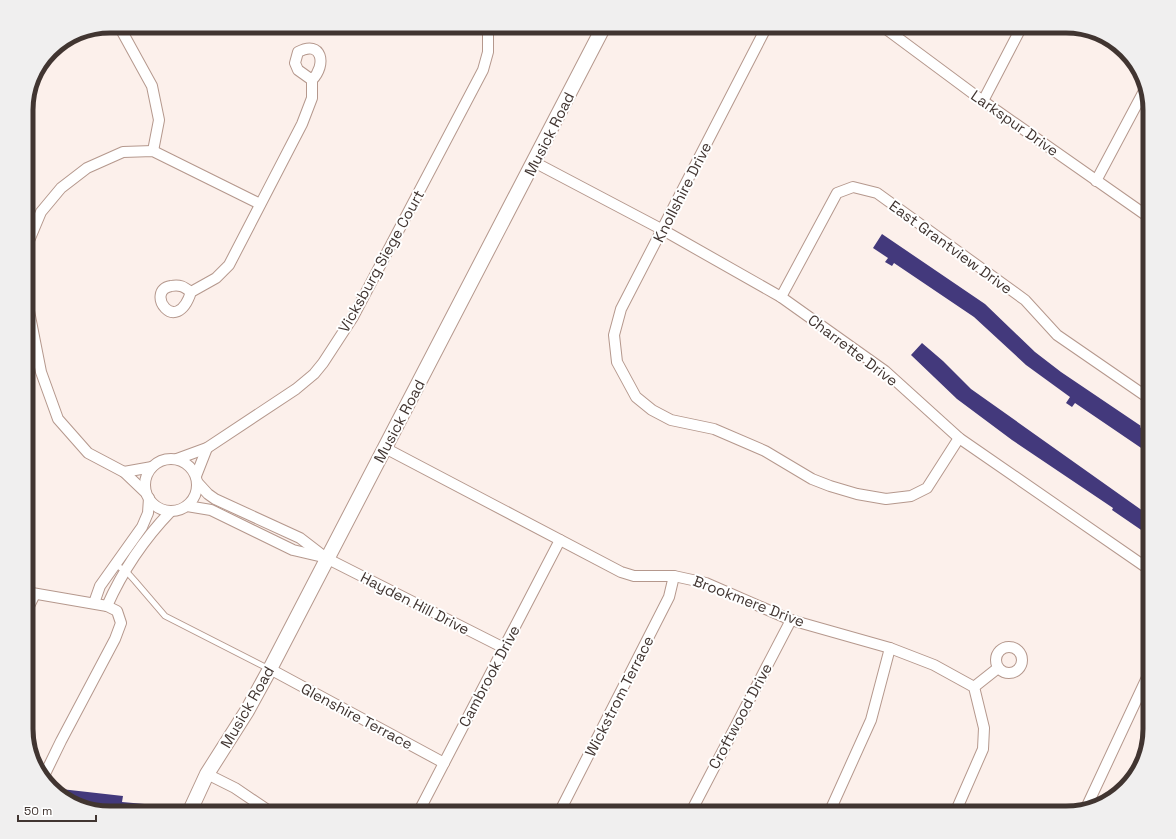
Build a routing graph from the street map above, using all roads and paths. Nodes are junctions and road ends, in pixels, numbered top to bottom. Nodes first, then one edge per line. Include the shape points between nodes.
1 (123, 33) edge
2 (488, 33) edge
3 (600, 33) edge
4 (763, 33) edge
5 (891, 33) edge
6 (1018, 33) edge
7 (312, 80) dead end
8 (1141, 96) edge
9 (983, 102) junction
10 (153, 151) junction
11 (534, 162) junction
12 (1096, 181) junction
13 (260, 204) junction
14 (1143, 213) edge
15 (663, 230) junction
16 (33, 232) edge
17 (191, 292) dead end
18 (781, 297) junction
19 (33, 331) edge
20 (1143, 394) edge
21 (959, 438) junction
22 (207, 448) junction
23 (385, 448) junction
24 (177, 459) junction
25 (152, 467) junction
26 (124, 472) junction
27 (197, 479) junction
28 (148, 495) junction
29 (187, 506) junction
30 (172, 511) junction
31 (560, 540) junction
32 (326, 558) junction
33 (116, 565) junction
34 (1143, 565) edge
35 (126, 571) junction
36 (674, 576) junction
37 (33, 593) edge
38 (94, 603) junction
39 (107, 606) junction
40 (791, 620) junction
41 (504, 648) junction
42 (890, 648) junction
43 (998, 668) dead end
44 (270, 669) junction
45 (1143, 686) edge
46 (974, 687) junction
47 (444, 763) junction
48 (46, 773) edge
49 (207, 774) junction
50 (1088, 803) edge
51 (192, 806) edge
52 (262, 806) edge
53 (422, 806) edge
54 (562, 806) edge
55 (694, 806) edge
56 (832, 806) edge
57 (958, 806) edge

1 - 10 street via 152,86 159,120
2 - 22 street, Vicksburg Siege Court via 488,52 483,70 353,317 323,363 296,389
3 - 11 street, Musick Road
4 - 15 street, Knollshire Drive
5 - 9 street, Larkspur Drive
6 - 9 street
7 - 13 street via 312,98 302,124
8 - 12 street
9 - 12 street, Larkspur Drive
10 - 13 street
10 - 16 street via 123,152 87,168 61,188 42,212
11 - 15 street, Charrette Drive
11 - 23 street, Musick Road
12 - 14 street, Larkspur Drive
13 - 17 street via 229,265 216,278
15 - 18 street, Charrette Drive
15 - 21 street, Knollshire Drive via 621,309 614,335 617,362 636,396 652,410 671,420 714,429 764,451 812,479 857,494 886,499 911,496 927,488
18 - 20 street, East Grantview Drive via 837,194 853,187 877,193 1025,300 1057,335
18 - 21 street, Charrette Drive via 885,371
19 - 26 street via 41,372 58,419 88,453
21 - 34 street, Charrette Drive
22 - 24 street, Vicksburg Siege Court
22 - 27 street
23 - 31 street, Brookmere Drive
23 - 32 street, Musick Road
24 - 25 street via 160,461
24 - 27 street via 191,467
25 - 26 street
25 - 28 street via 146,477
26 - 28 street
27 - 29 street via 196,493
27 - 32 street via 215,499 300,538
28 - 30 street via 161,509
28 - 33 street via 146,519
29 - 30 street
29 - 32 street via 211,510 293,550
30 - 35 street
31 - 36 street, Brookmere Drive via 621,572 634,576
31 - 41 street, Cambrook Drive
32 - 41 street, Hayden Hill Drive
32 - 44 street, Musick Road
33 - 35 lane
33 - 38 street via 98,590
35 - 39 street
35 - 44 lane via 165,616
36 - 40 street, Brookmere Drive via 706,583
36 - 54 street, Wickstrom Terrace via 670,597
37 - 38 street
38 - 39 street
39 - 48 street via 117,611 120,623 115,639
40 - 42 street, Brookmere Drive
40 - 55 street, Croftwood Drive
41 - 47 street, Cambrook Drive
42 - 46 street, Brookmere Drive via 934,665
42 - 56 street via 871,720
43 - 46 street
44 - 47 street, Glenshire Terrace
44 - 49 street, Musick Road
45 - 50 street
46 - 57 street via 984,728 982,749
47 - 53 street, Cambrook Drive
49 - 51 street, Musick Road
49 - 52 street via 235,788

